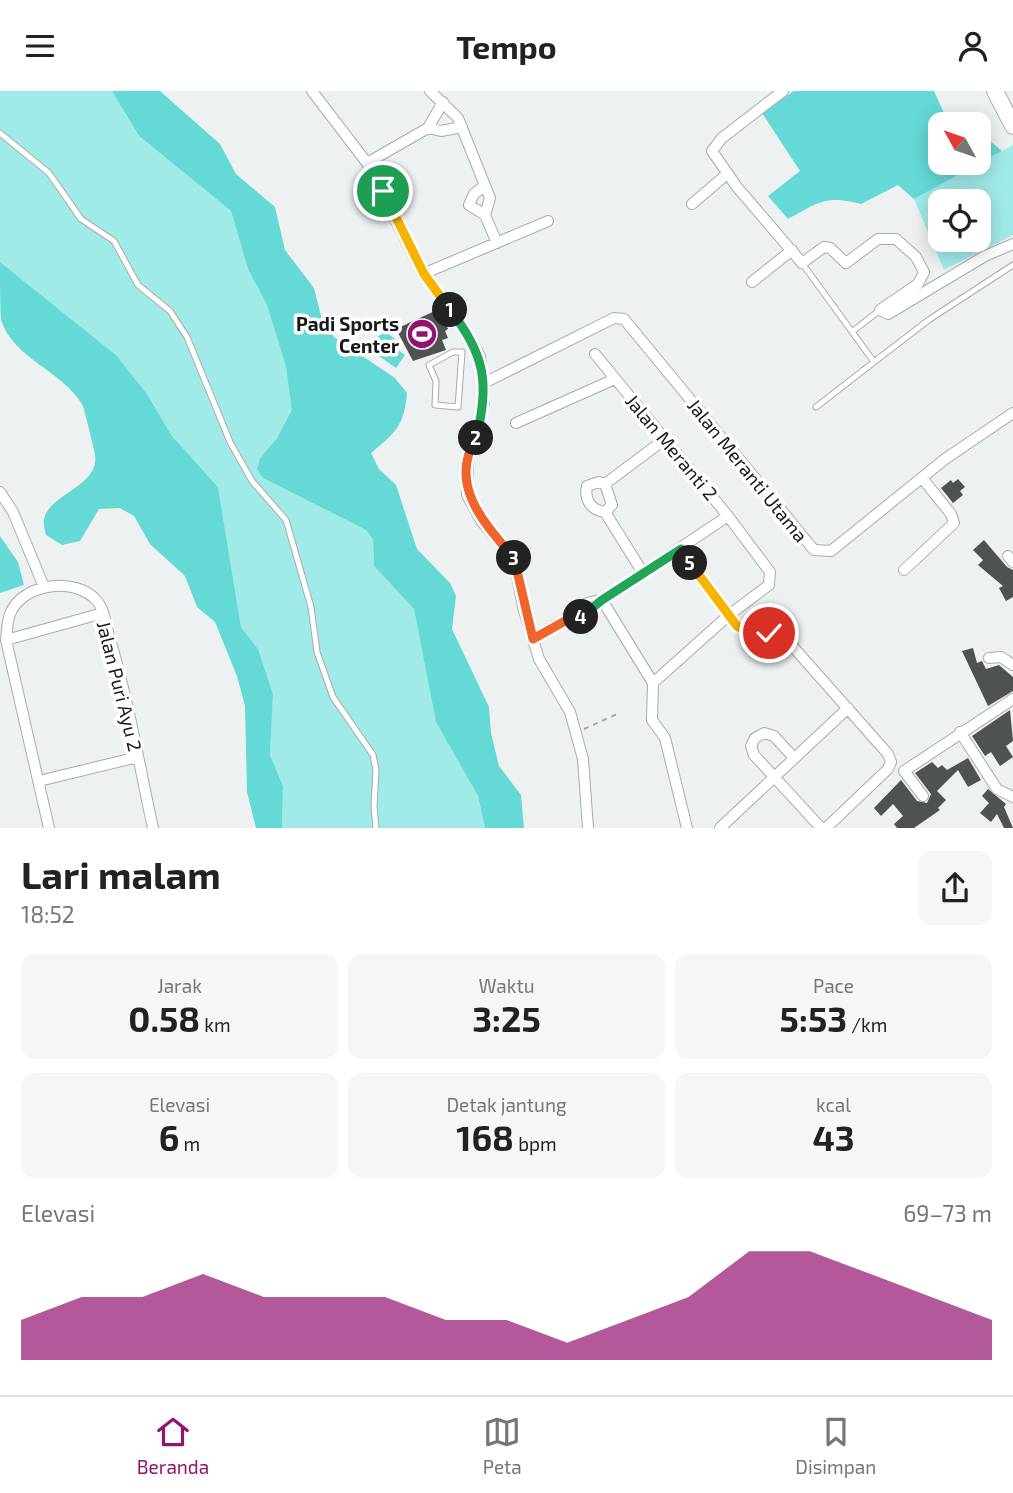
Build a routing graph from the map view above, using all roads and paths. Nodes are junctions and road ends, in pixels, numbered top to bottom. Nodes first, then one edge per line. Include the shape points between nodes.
1 (312, 91) edge
2 (430, 91) edge
3 (783, 91) edge
4 (995, 91) edge
5 (443, 102) junction
6 (1013, 126) edge
7 (462, 127) junction
8 (428, 128) junction
9 (0, 133) edge
10 (367, 163) junction
11 (727, 174) junction
12 (484, 186) junction
13 (692, 204) dead end
14 (485, 215) junction
15 (548, 221) dead end
16 (497, 243) junction
17 (1013, 244) edge
18 (792, 250) junction
19 (802, 263) junction
20 (1013, 265) edge
21 (424, 274) junction
22 (752, 282) dead end
23 (880, 310) junction
24 (853, 331) junction
25 (595, 354) dead end
26 (480, 356) junction
27 (463, 360) junction
28 (874, 362) junction
29 (615, 379) junction
30 (484, 383) junction
31 (816, 407) dead end
32 (1013, 413) edge
33 (516, 423) dead end
34 (665, 439) junction
35 (922, 478) junction
36 (605, 484) junction
37 (0, 492) edge
38 (605, 512) junction
39 (728, 516) junction
40 (681, 549) junction
41 (904, 570) dead end
42 (643, 573) junction
43 (44, 587) junction
44 (602, 600) junction
45 (103, 613) junction
46 (729, 615) junction
47 (533, 639) junction
48 (6, 641) junction
49 (989, 658) dead end
50 (1013, 665) edge
51 (653, 683) junction
52 (1013, 699) edge
53 (848, 708) junction
54 (617, 714) dead end
55 (960, 732) junction
56 (577, 733) junction
57 (138, 757) junction
58 (794, 758) junction
59 (774, 777) junction
60 (39, 781) junction
61 (923, 796) dead end
62 (1013, 797) edge
63 (49, 828) edge
64 (153, 828) edge
65 (376, 828) edge
66 (588, 828) edge
67 (687, 828) edge
68 (720, 828) edge
69 (821, 828) edge
70 (827, 828) edge

1 - 10 street
2 - 5 street
3 - 11 street via 713,148 712,154
4 - 6 main road
5 - 7 street
5 - 8 street
7 - 8 street
7 - 12 street
8 - 10 street
9 - 65 lane via 49,173 81,219 114,241 138,285 170,311 187,337 230,442 252,481 286,520 325,676 333,697 373,755
10 - 21 street
11 - 13 street
11 - 18 street
12 - 14 street via 490,198
12 - 14 street via 469,205
14 - 16 street
15 - 16 street
16 - 21 street
17 - 23 street via 985,256 900,309 888,314
18 - 19 street
18 - 22 street
19 - 23 street via 824,247 846,263 878,239 897,239 916,257 923,278
19 - 24 lane
20 - 28 lane
21 - 26 street
23 - 24 lane
24 - 28 lane
25 - 29 street, Jalan Meranti 2
26 - 27 lane
26 - 30 street
27 - 27 lane via 458,407 435,405 436,381 429,365 453,352 462,352
28 - 31 lane
29 - 33 street, Jalan Meranti 2
29 - 34 street, Jalan Meranti 2
30 - 35 street, Jalan Meranti Utama via 614,318 624,319 814,550 831,551 844,544
30 - 47 street via 481,418 468,460 467,495 514,559
32 - 35 street, Jalan Meranti Utama
34 - 36 street
34 - 39 street, Jalan Meranti 2
35 - 41 street via 954,523
36 - 38 street via 612,505
36 - 38 street via 593,483 585,495 589,503
37 - 43 street
38 - 42 street
39 - 40 street
39 - 46 street, Jalan Meranti 2 via 771,579
40 - 42 street
40 - 46 street
42 - 44 street
43 - 45 street, Jalan Puri Ayu 2 via 83,590 98,601
43 - 48 street via 15,606
44 - 47 street via 585,615
44 - 51 street
45 - 48 street
45 - 57 street, Jalan Puri Ayu 2
46 - 51 street
46 - 53 street via 747,634 779,633
47 - 56 street
48 - 60 street
49 - 50 street via 1002,657
51 - 67 street via 652,720 665,738
52 - 55 street
53 - 58 street
53 - 70 street via 891,762
54 - 56 path
55 - 61 street via 904,771
55 - 62 street via 997,789
56 - 66 street
57 - 60 street
57 - 64 street, Jalan Puri Ayu 2
58 - 59 street
58 - 59 street via 774,736 764,733 755,738 751,746 754,755
59 - 68 street
59 - 69 street
60 - 63 street

